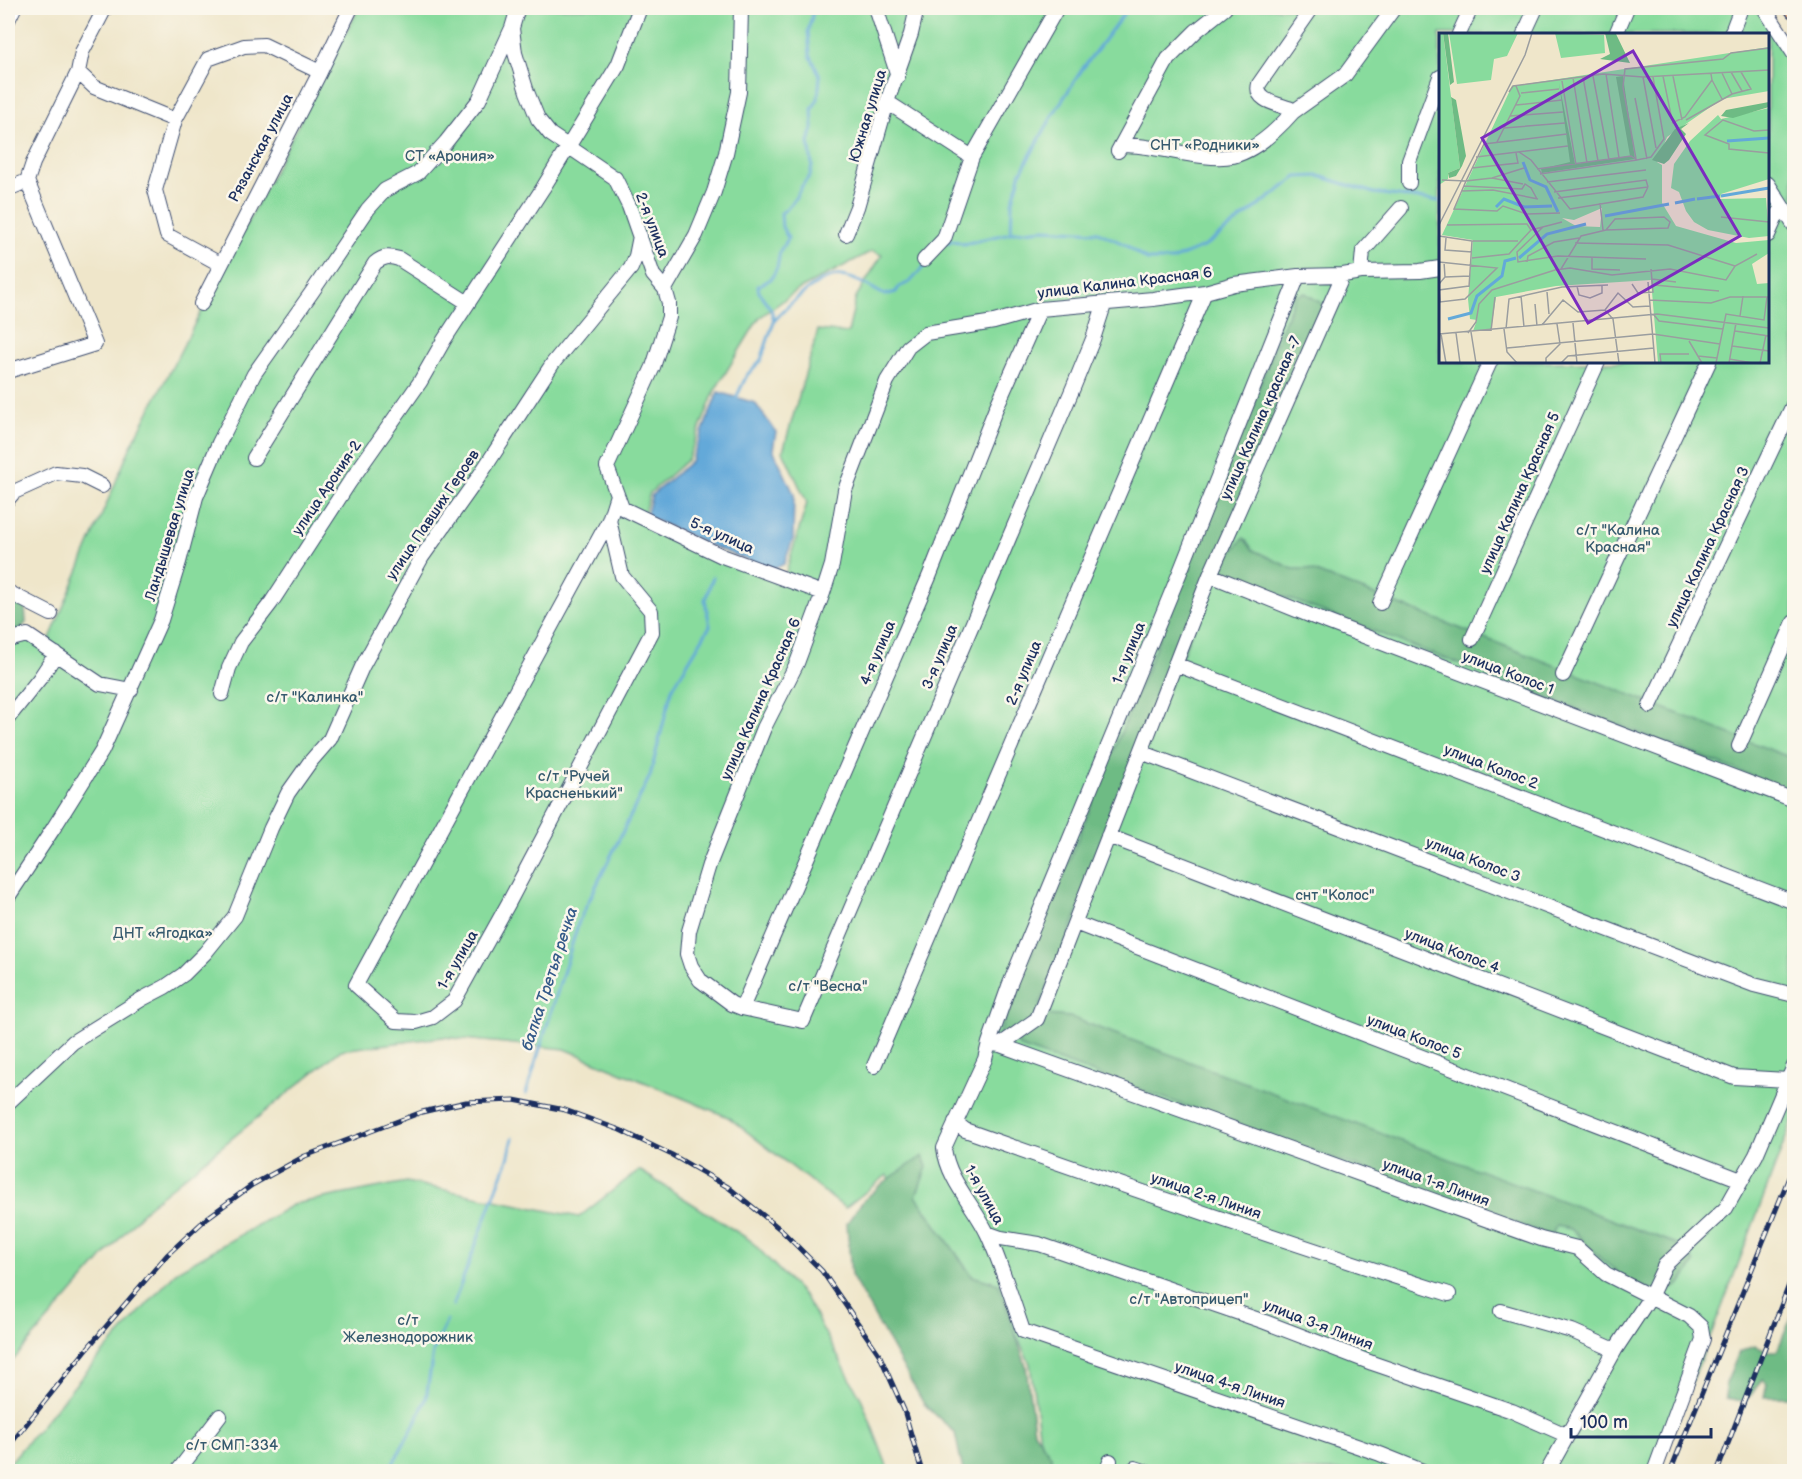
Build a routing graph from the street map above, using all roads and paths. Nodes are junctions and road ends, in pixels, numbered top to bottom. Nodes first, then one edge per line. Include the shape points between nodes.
1 (14, 8) edge
2 (105, 8) edge
3 (351, 8) edge
4 (518, 8) edge
5 (640, 8) edge
6 (741, 8) edge
7 (876, 8) edge
8 (917, 8) edge
9 (1057, 8) edge
10 (1225, 8) edge
11 (1312, 8) edge
12 (1394, 8) edge
13 (1471, 8) edge
14 (1536, 8) edge
15 (1628, 8) edge
16 (1741, 8) edge
17 (1764, 8) edge
18 (8, 21) edge
19 (512, 28) junction
20 (1459, 33) edge
21 (1524, 33) edge
22 (1616, 33) edge
23 (1731, 33) edge
24 (1794, 54) edge
25 (78, 72) junction
26 (320, 72) junction
27 (898, 76) junction
28 (1439, 80) edge
29 (887, 102) junction
30 (1293, 112) junction
31 (175, 120) junction
32 (567, 147) junction
33 (972, 157) junction
34 (27, 182) junction
35 (1409, 183) dead end
36 (1769, 187) edge
37 (8, 189) edge
38 (1401, 208) dead end
39 (1783, 208) junction
40 (1794, 225) edge
41 (1769, 232) edge
42 (846, 234) dead end
43 (640, 236) junction
44 (924, 260) dead end
45 (220, 264) junction
46 (1439, 268) edge
47 (1361, 272) junction
48 (1343, 275) junction
49 (1298, 276) junction
50 (665, 289) junction
51 (1205, 292) junction
52 (468, 303) junction
53 (201, 304) dead end
54 (1104, 305) junction
55 (1040, 309) junction
56 (1490, 363) edge
57 (1598, 363) edge
58 (1709, 363) edge
59 (8, 371) edge
60 (1794, 403) edge
61 (254, 458) dead end
62 (102, 486) dead end
63 (617, 495) junction
64 (8, 499) edge
65 (609, 520) junction
66 (1210, 575) junction
67 (8, 592) edge
68 (823, 593) junction
69 (1380, 603) dead end
70 (51, 614) dead end
71 (1794, 622) edge
72 (1472, 639) dead end
73 (8, 640) edge
74 (56, 654) junction
75 (1175, 664) junction
76 (1563, 675) dead end
77 (131, 690) junction
78 (222, 694) dead end
79 (1650, 706) dead end
80 (8, 718) edge
81 (1739, 746) dead end
82 (1141, 752) junction
83 (1794, 800) edge
84 (1108, 836) junction
85 (8, 897) edge
86 (1794, 902) edge
87 (1075, 923) junction
88 (1794, 995) edge
89 (742, 1008) junction
90 (995, 1044) junction
91 (874, 1066) dead end
92 (1794, 1066) edge
93 (1789, 1080) junction
94 (8, 1103) edge
95 (955, 1122) junction
96 (1741, 1180) junction
97 (987, 1233) junction
98 (1449, 1294) dead end
99 (1650, 1297) junction
100 (1501, 1311) dead end
101 (1023, 1331) joint
102 (1615, 1350) junction
103 (220, 1416) dead end
104 (1566, 1435) junction
105 (177, 1472) edge
106 (1425, 1472) edge
107 (1548, 1472) edge
108 (1654, 1472) edge

1 - 18 street
2 - 25 street via 82,52
3 - 26 street, Рязанская улица
4 - 19 street, Ландышевая улица
5 - 32 street, улица Арония-2 via 618,65
6 - 50 street via 739,92 726,153 696,235
7 - 27 street
8 - 27 street, Южная улица
9 - 33 street
10 - 30 street via 1168,59 1119,148 1135,145 1204,155 1241,154
11 - 30 street via 1257,90 1263,99
12 - 30 street via 1345,75
13 - 20 street
14 - 21 street
15 - 22 street
16 - 23 street
17 - 24 street
19 - 32 street, 2-я улица via 515,53 537,119
19 - 77 street, Ландышевая улица via 479,100 418,173 384,190 368,209 254,374 196,497 161,620
25 - 31 street via 94,87
25 - 34 street
26 - 31 street via 264,45 244,46 208,59
26 - 45 street, Рязанская улица
27 - 29 street, Южная улица
28 - 35 street via 1409,161
29 - 33 street
29 - 42 street, Южная улица
31 - 45 street via 155,190 163,225 167,235
32 - 43 street, 2-я улица via 615,178
32 - 52 street, улица Арония-2
33 - 44 street via 944,239
34 - 37 street
34 - 59 street via 95,344
36 - 39 street
38 - 47 street via 1363,251
39 - 40 street
39 - 41 street
43 - 50 street, 2-я улица via 653,275
43 - 94 street, улица Павших Героев via 631,268 554,363 422,557 362,667 330,739 288,793 235,916 184,974 73,1042
45 - 53 street, Рязанская улица
46 - 47 street, улица Калина Красная 6
47 - 48 street, улица Калина Красная 6
48 - 49 street, улица Калина Красная 6
48 - 66 street, улица Калина красная -7
49 - 51 street, улица Калина Красная 6
49 - 90 street, 1-я улица via 1009,986
50 - 63 street, 2-я улица via 669,317 653,367 608,467
51 - 54 street, улица Калина Красная 6
51 - 91 street, 2-я улица
52 - 61 street via 399,260 382,257
52 - 78 street, улица Арония-2 via 420,382 241,642
54 - 55 street, улица Калина Красная 6
54 - 89 street, 3-я улица via 1073,388 803,1021
55 - 68 street, улица Калина Красная 6 via 994,322 926,333 908,347 887,381 844,490 832,565
55 - 89 street, 4-я улица
56 - 69 street
57 - 72 street, улица Калина Красная 5
58 - 76 street
60 - 79 street, улица Калина Красная 3
62 - 64 street via 82,476 56,473 14,492
63 - 65 street, 1-я улица
63 - 68 street, 5-я улица via 622,508 722,556
65 - 65 street, 1-я улица via 356,985 396,1021 416,1022 433,1017 454,1001 652,632 651,611 622,576
66 - 75 street
66 - 83 street, улица Колос 1
67 - 70 street
68 - 89 street, улица Калина Красная 6 via 797,663 764,728 708,865 689,931 687,954 700,980
71 - 81 street
73 - 74 street via 27,635
74 - 77 street via 100,684
74 - 80 street
75 - 82 street
75 - 86 street, улица Колос 2
77 - 85 street, Ландышевая улица via 102,751
82 - 84 street
82 - 88 street, улица Колос 3 via 1754,985
84 - 87 street
84 - 93 street, улица Колос 4 via 1734,1077
87 - 90 street via 1036,1019
87 - 96 street, улица Колос 5
90 - 95 street, 1-я улица
90 - 99 street, улица 1-я Линия via 1541,1239 1577,1248 1606,1274
92 - 93 street
93 - 96 street
95 - 97 street, 1-я улица via 944,1149 945,1158
95 - 98 street, улица 2-я Линия via 965,1130 1046,1159
96 - 99 street via 1726,1208 1665,1265
97 - 101 street, 1-я улица
97 - 104 street, улица 3-я Линия via 1039,1244 1265,1322 1512,1411
99 - 102 street
99 - 108 street, улица 1-я Линия via 1689,1316 1701,1327 1703,1339
100 - 102 street via 1572,1331
101 - 106 street, улица 4-я Линия
102 - 104 street
103 - 105 street
104 - 107 street

